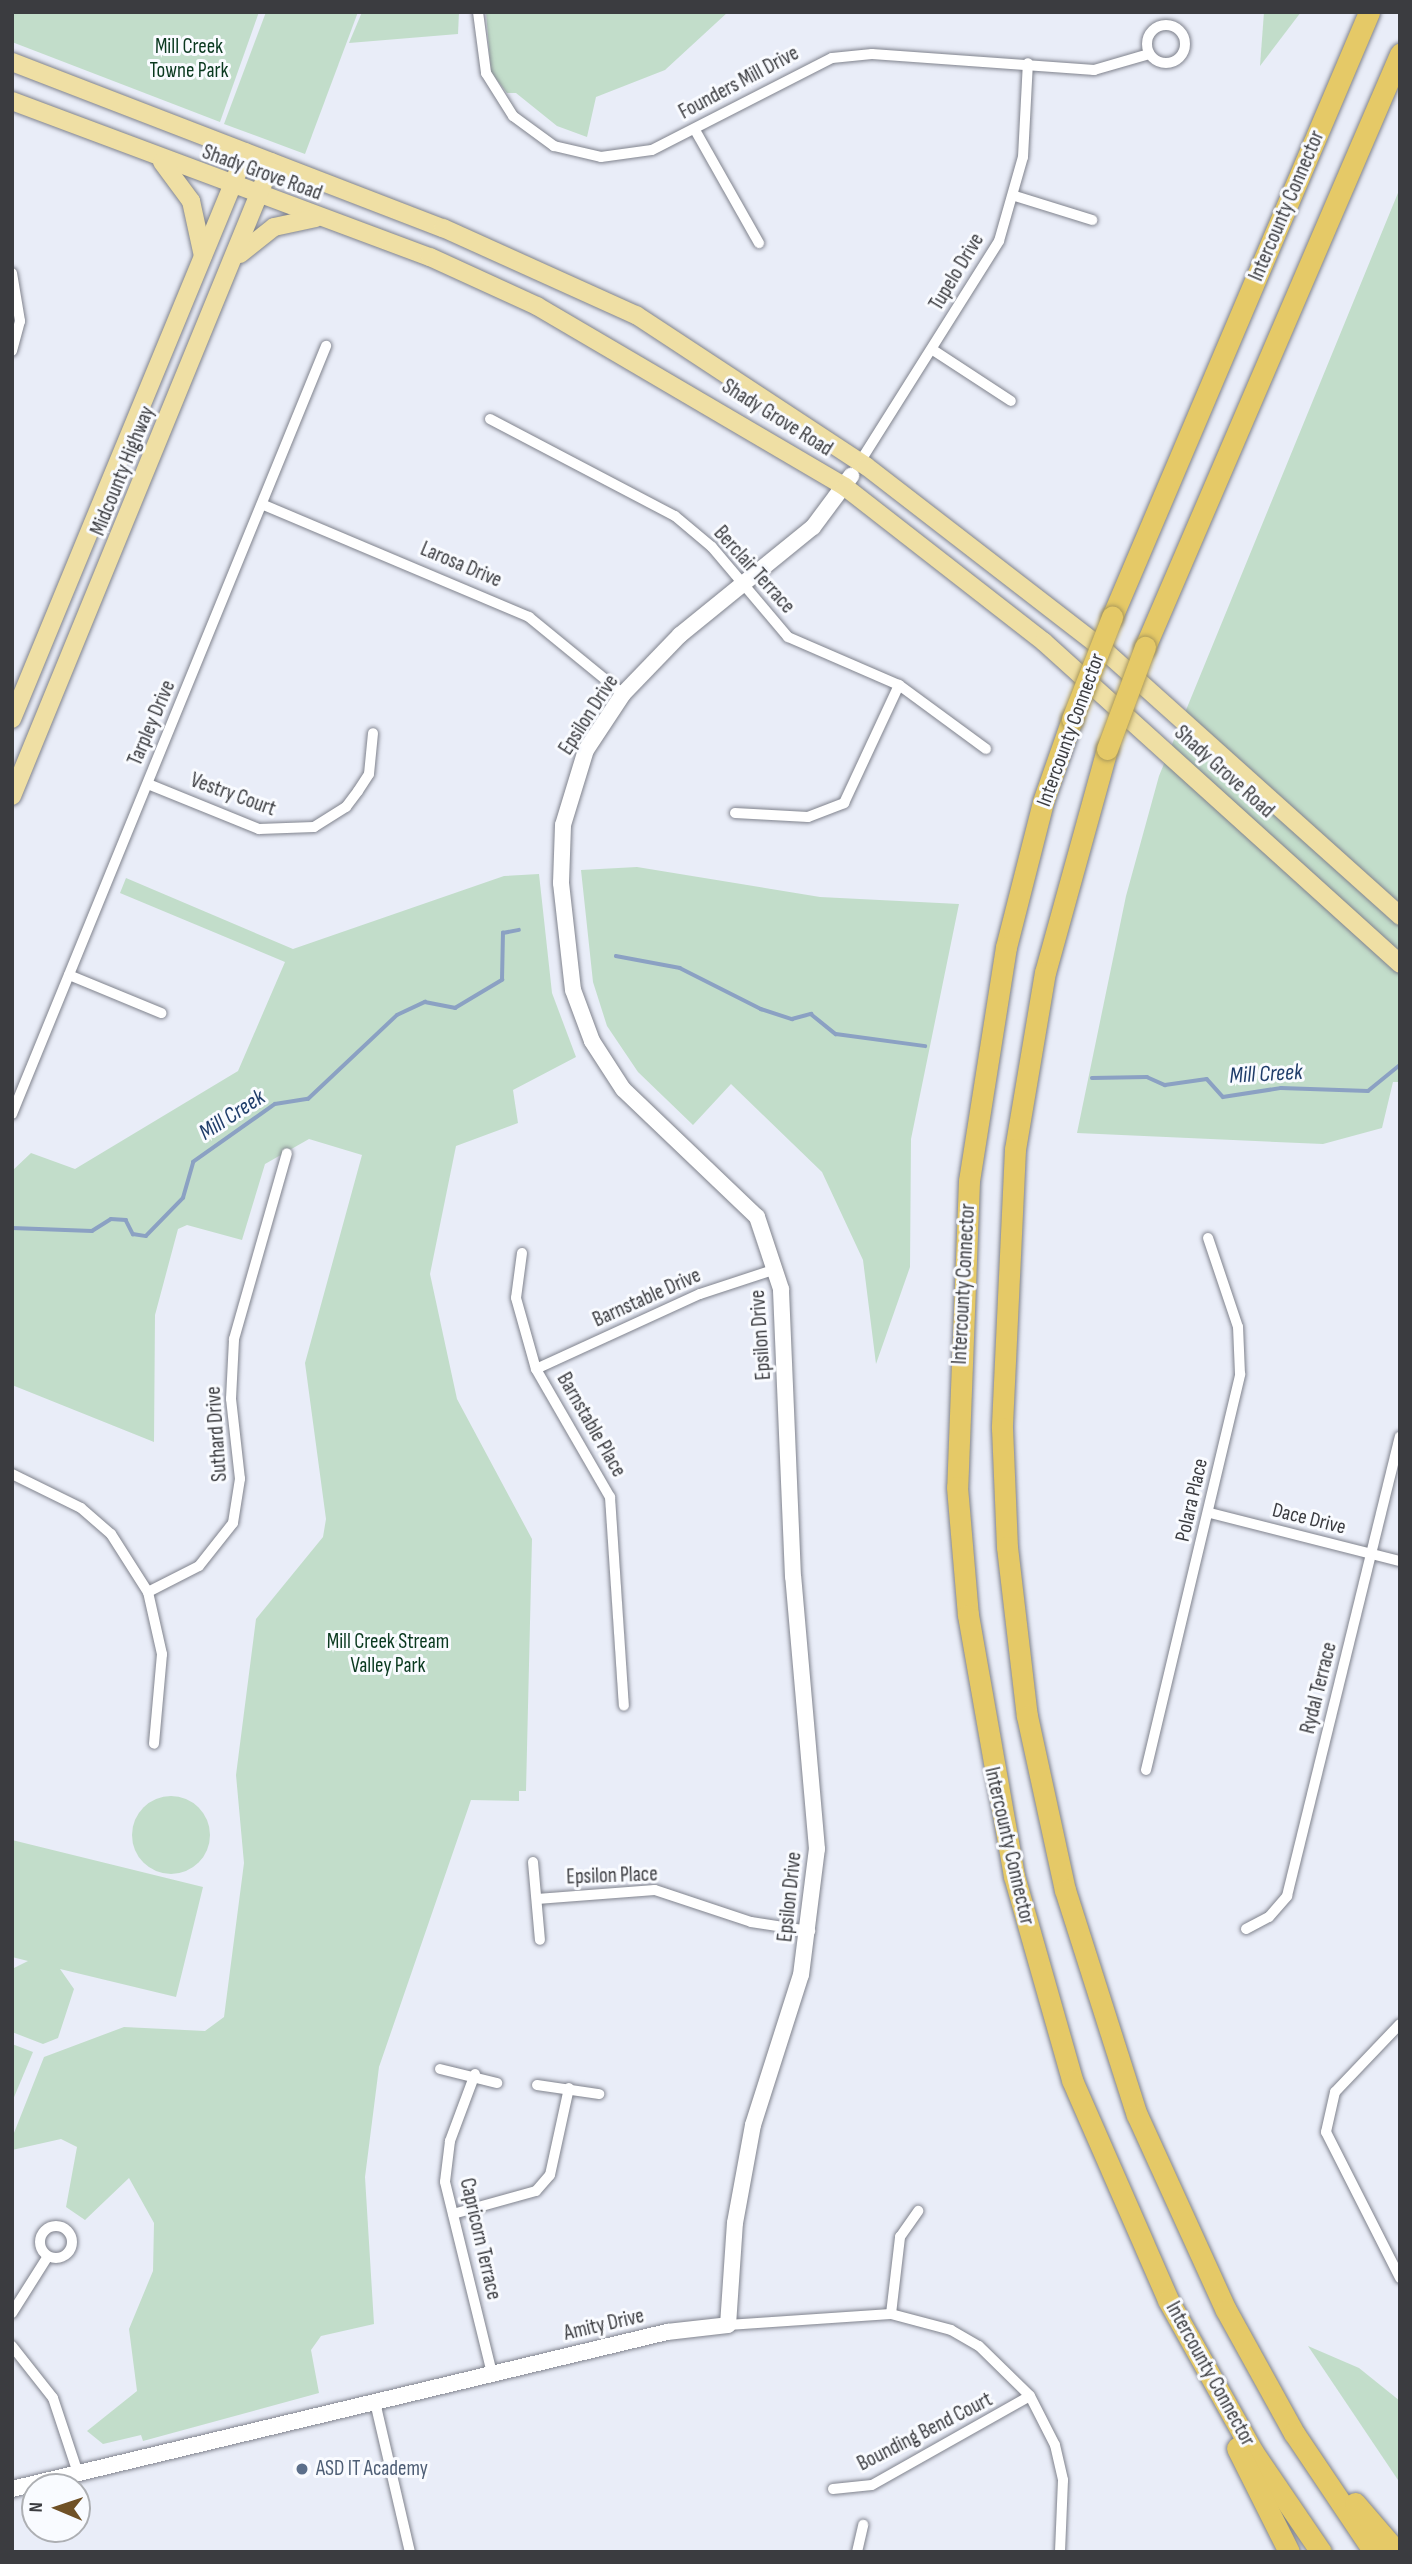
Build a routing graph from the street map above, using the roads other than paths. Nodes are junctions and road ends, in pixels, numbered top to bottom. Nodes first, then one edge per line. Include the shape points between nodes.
1 (478, 12) edge
2 (1369, 12) edge
3 (1149, 54) dead end
4 (1400, 54) edge
5 (12, 62) edge
6 (1028, 63) junction
7 (12, 101) edge
8 (695, 130) junction
9 (246, 152) junction
10 (160, 159) junction
11 (272, 162) junction
12 (232, 187) junction
13 (259, 196) junction
14 (1015, 196) junction
15 (319, 218) junction
16 (1093, 220) dead end
17 (759, 243) dead end
18 (204, 257) junction
19 (231, 266) junction
20 (12, 273) edge
21 (326, 345) dead end
22 (933, 350) junction
23 (12, 351) edge
24 (1011, 401) dead end
25 (490, 419) dead end
26 (852, 475) junction
27 (264, 505) junction
28 (743, 586) junction
29 (900, 685) junction
30 (623, 694) junction
31 (12, 719) edge
32 (373, 733) dead end
33 (986, 749) dead end
34 (148, 784) junction
35 (12, 796) edge
36 (734, 813) dead end
37 (1400, 916) edge
38 (1400, 964) edge
39 (69, 975) junction
40 (161, 1013) dead end
41 (12, 1114) edge
42 (286, 1153) dead end
43 (1208, 1238) dead end
44 (522, 1253) dead end
45 (776, 1269) junction
46 (536, 1369) junction
47 (1400, 1437) edge
48 (12, 1474) edge
49 (1210, 1513) junction
50 (1371, 1555) junction
51 (1400, 1561) edge
52 (148, 1592) junction
53 (624, 1706) dead end
54 (154, 1744) dead end
55 (1146, 1770) dead end
56 (533, 1862) dead end
57 (537, 1899) junction
58 (1246, 1929) dead end
59 (810, 1931) junction
60 (540, 1940) dead end
61 (1400, 2024) edge
62 (440, 2069) dead end
63 (475, 2074) junction
64 (497, 2083) dead end
65 (537, 2085) dead end
66 (569, 2088) junction
67 (599, 2094) dead end
68 (918, 2211) dead end
69 (453, 2214) junction
70 (48, 2256) dead end
71 (1400, 2278) edge
72 (1168, 2300) junction
73 (12, 2313) edge
74 (891, 2314) junction
75 (728, 2325) junction
76 (12, 2346) edge
77 (492, 2373) junction
78 (1030, 2396) junction
79 (375, 2402) junction
80 (1294, 2433) junction
81 (78, 2473) joint
82 (833, 2489) dead end
83 (863, 2525) dead end
84 (410, 2552) edge
85 (857, 2552) edge
86 (1060, 2552) edge
87 (1289, 2552) edge
88 (1321, 2552) edge
89 (1374, 2552) edge
90 (1397, 2552) edge

1 - 8 street, Founders Mill Drive via 479,49 497,96 554,146 626,157
2 - 72 highway, Intercounty Connector, bridge via 1112,617 1036,828 984,1065 961,1285 957,1487 988,1753 1014,1876 1072,2080
3 - 6 street, Founders Mill Drive via 1106,70
4 - 80 highway, Intercounty Connector, bridge via 1145,647 1107,749 1045,972 1015,1149 1003,1328 1007,1547 1027,1716 1090,1980 1166,2182
5 - 9 main road, Shady Grove Road
6 - 8 street, Founders Mill Drive via 832,58 797,71
6 - 14 street, Tupelo Drive
7 - 10 main road, Shady Grove Road
8 - 17 street
9 - 11 main road, Shady Grove Road
9 - 12 main road, Midcounty Highway
10 - 12 main road, Shady Grove Road
10 - 18 main road via 191,201
11 - 13 main road, Midcounty Highway
11 - 26 main road, Shady Grove Road via 443,228 636,315
12 - 13 main road, Shady Grove Road
12 - 18 main road, Midcounty Highway
13 - 15 main road, Shady Grove Road
13 - 19 main road, Midcounty Highway
14 - 16 street
14 - 22 street, Tupelo Drive via 999,241
15 - 19 main road via 259,234
15 - 26 main road, Shady Grove Road via 537,306
18 - 31 main road, Midcounty Highway
19 - 35 main road, Midcounty Highway
20 - 23 street via 20,321
21 - 27 street, Tarpley Drive
22 - 24 street
22 - 26 street, Tupelo Drive
25 - 28 street, Berclair Terrace via 675,516 712,547
26 - 28 street, Epsilon Drive via 813,527
26 - 37 main road, Shady Grove Road via 1105,651
26 - 38 main road, Shady Grove Road
27 - 30 street, Larosa Drive via 529,617
27 - 34 street, Tarpley Drive
28 - 29 street, Berclair Terrace via 788,637
28 - 30 street, Epsilon Drive via 680,635
29 - 33 street, Berclair Terrace
29 - 36 street via 845,803 808,817
30 - 45 street, Epsilon Drive via 586,750 563,825 561,883 573,990 592,1041 623,1090 757,1217
32 - 34 street, Vestry Court via 369,774 346,807 314,827 259,829
34 - 39 street, Tarpley Drive
39 - 40 street
39 - 41 street, Tarpley Drive
42 - 52 street, Suthard Drive via 234,1339 231,1399 240,1479 233,1523 199,1566
43 - 49 street, Polara Place via 1238,1327 1240,1374
44 - 46 street, Barnstable Place via 516,1298
45 - 46 street, Barnstable Drive via 700,1294
45 - 59 street, Epsilon Drive via 784,1313 793,1577 817,1849
46 - 53 street, Barnstable Place via 610,1497
47 - 50 street, Rydal Terrace
48 - 52 street via 101,1525
49 - 50 street, Dace Drive
49 - 55 street, Polara Place
50 - 51 street, Dace Drive
50 - 58 street, Rydal Terrace via 1287,1896 1269,1917
52 - 54 street via 162,1654
56 - 57 street, Epsilon Place
57 - 59 street, Epsilon Place via 655,1890 751,1922
57 - 60 street, Epsilon Place
59 - 75 street, Epsilon Drive via 752,2125 735,2223
61 - 71 street via 1335,2092 1326,2132
62 - 63 street
63 - 64 street
63 - 69 street, Capricorn Terrace via 446,2161
65 - 66 street
66 - 67 street
66 - 69 street via 550,2175 536,2191
68 - 74 street via 900,2237
69 - 77 street, Capricorn Terrace
70 - 73 street
72 - 87 highway
72 - 88 highway, Intercounty Connector via 1253,2452
74 - 75 street, Amity Drive
74 - 78 street, Amity Drive via 970,2341
75 - 77 street, Amity Drive via 667,2332
76 - 81 street via 53,2398
77 - 79 street, Amity Drive
78 - 82 street, Bounding Bend Court via 880,2481
78 - 86 street, Amity Drive via 1055,2445 1063,2480
79 - 81 street, Amity Drive
79 - 84 street
80 - 89 highway, Intercounty Connector
80 - 90 highway
83 - 85 street

